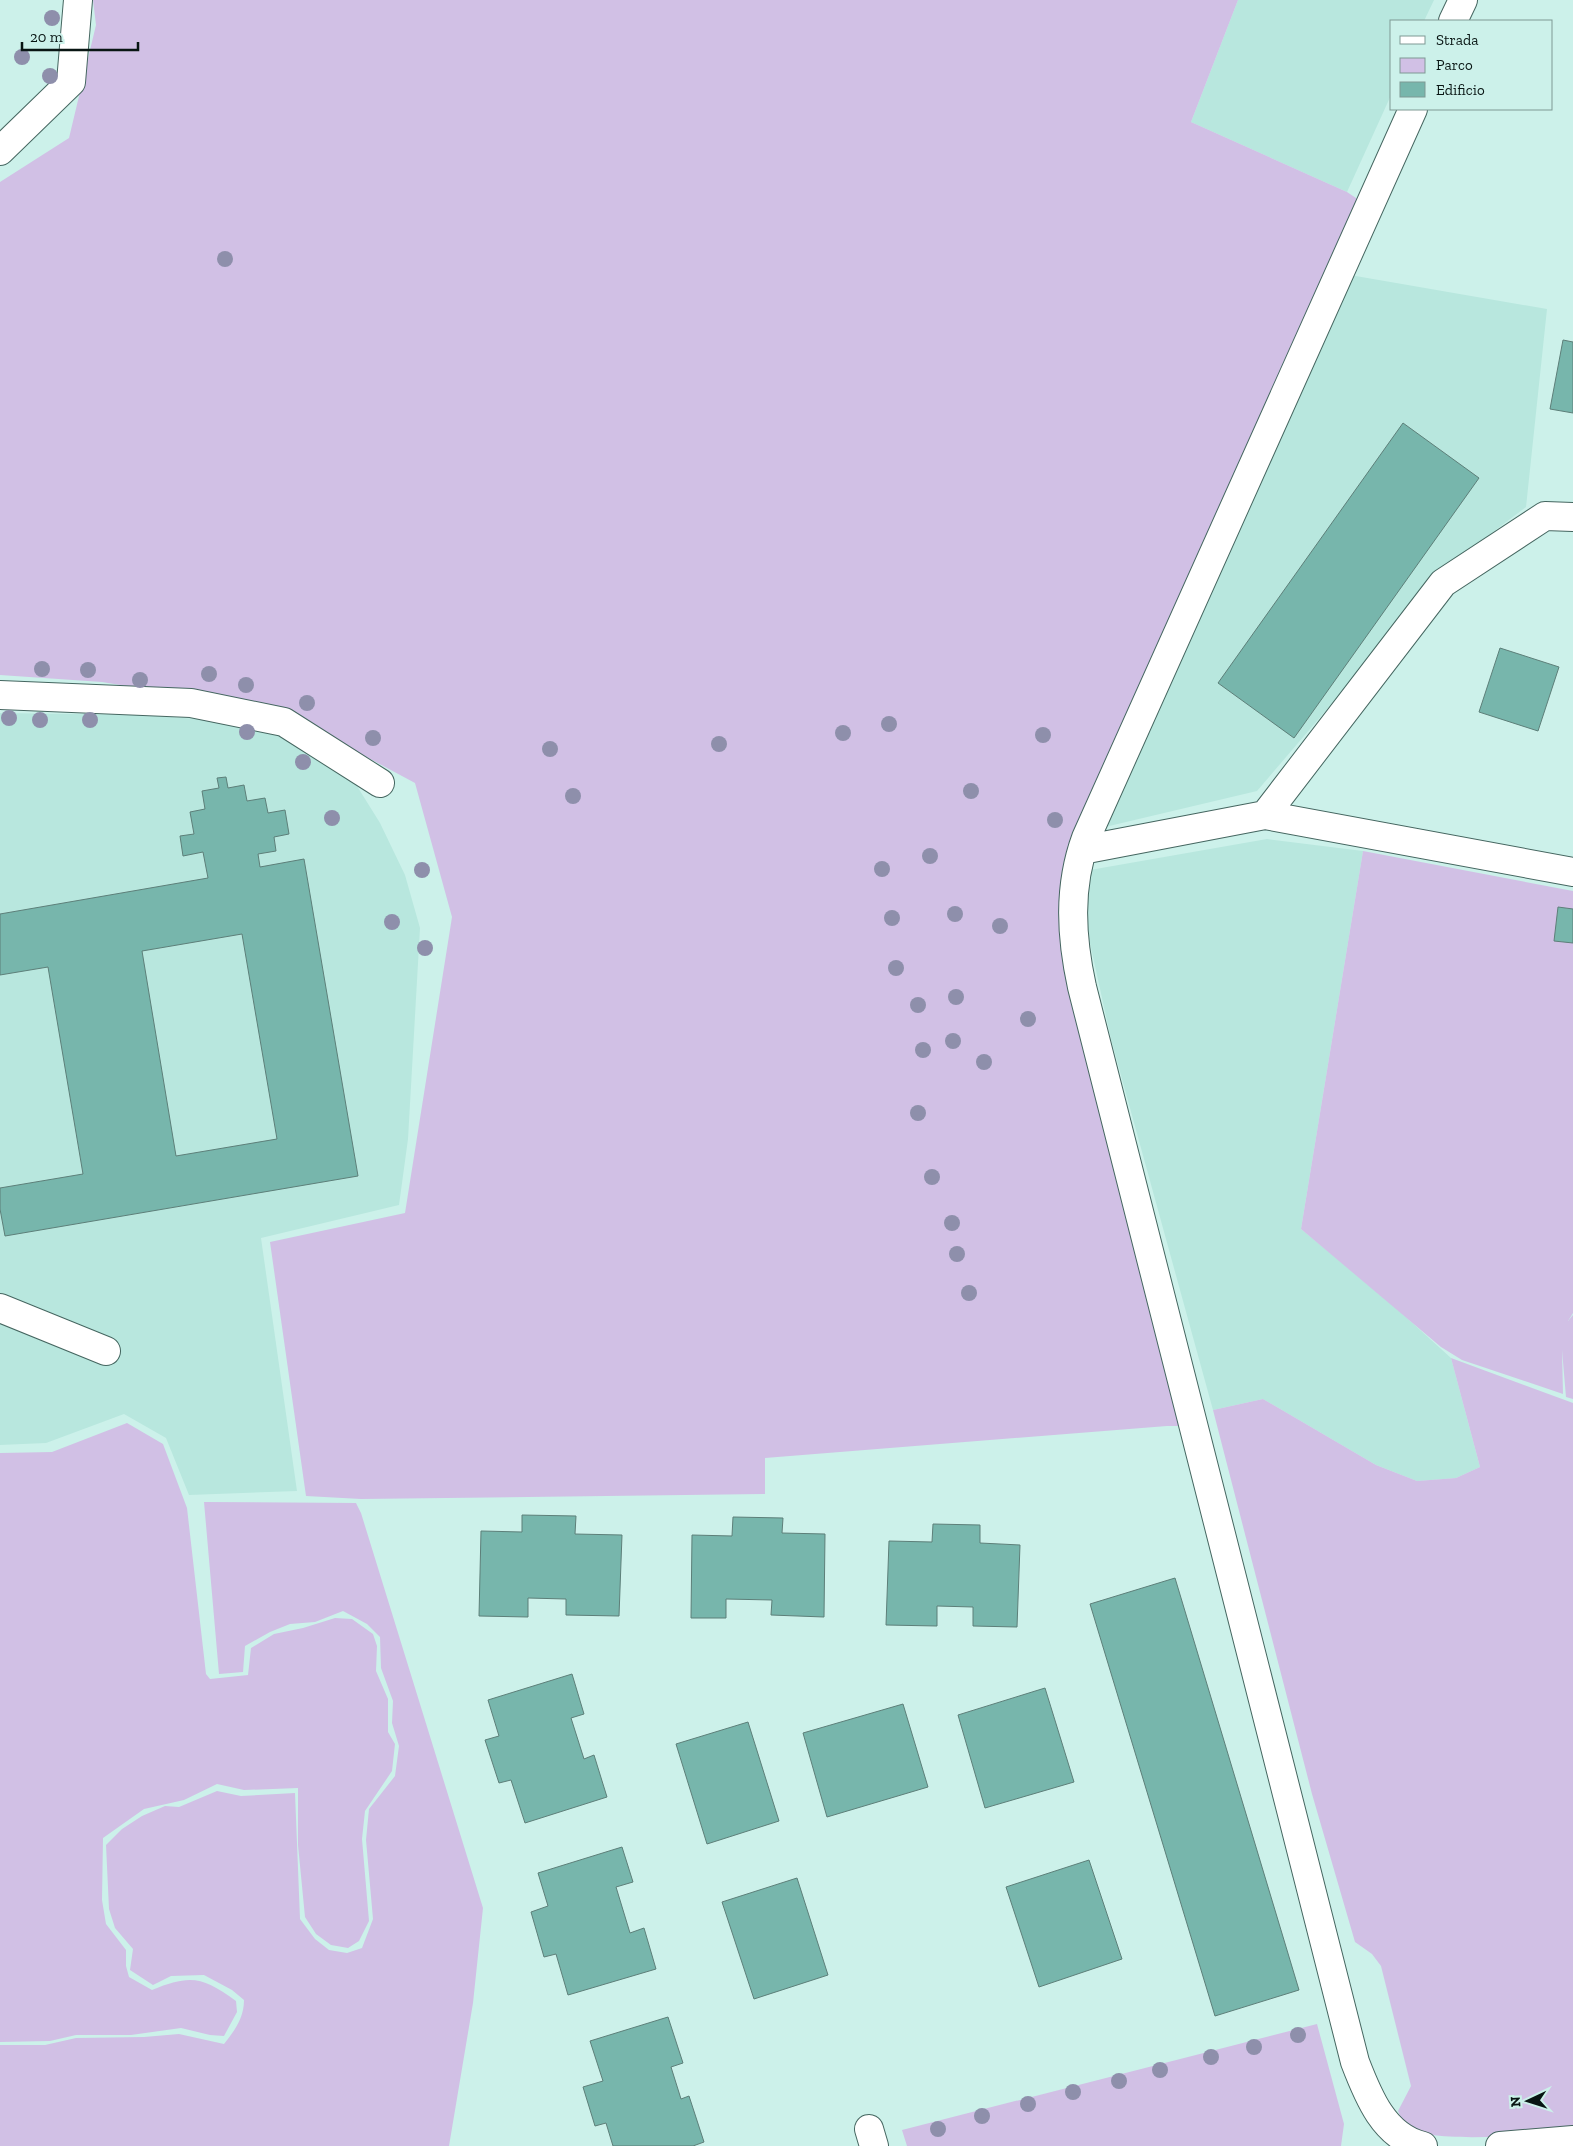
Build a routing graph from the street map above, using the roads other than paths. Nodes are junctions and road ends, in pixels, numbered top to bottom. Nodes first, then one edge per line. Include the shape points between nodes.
1 (78, 0) edge
2 (1463, 0) edge
3 (1453, 20) edge
4 (1413, 110) edge
5 (0, 151) edge
6 (1573, 517) edge
7 (0, 695) edge
8 (380, 783) dead end
9 (1265, 815) junction
10 (1082, 850) junction
11 (1573, 872) edge
12 (0, 1308) edge
13 (106, 1351) dead end
14 (1573, 2140) edge
15 (1423, 2146) edge
16 (1500, 2146) edge

1 - 5 lane via 71,82
2 - 3 lane
4 - 10 lane
6 - 9 lane via 1545,516 1444,582
7 - 8 lane via 192,703 284,722
9 - 10 lane
9 - 11 lane
10 - 15 lane via 1075,878 1073,926 1082,987 1355,2062 1368,2094 1385,2122 1398,2134
12 - 13 lane
14 - 16 lane

